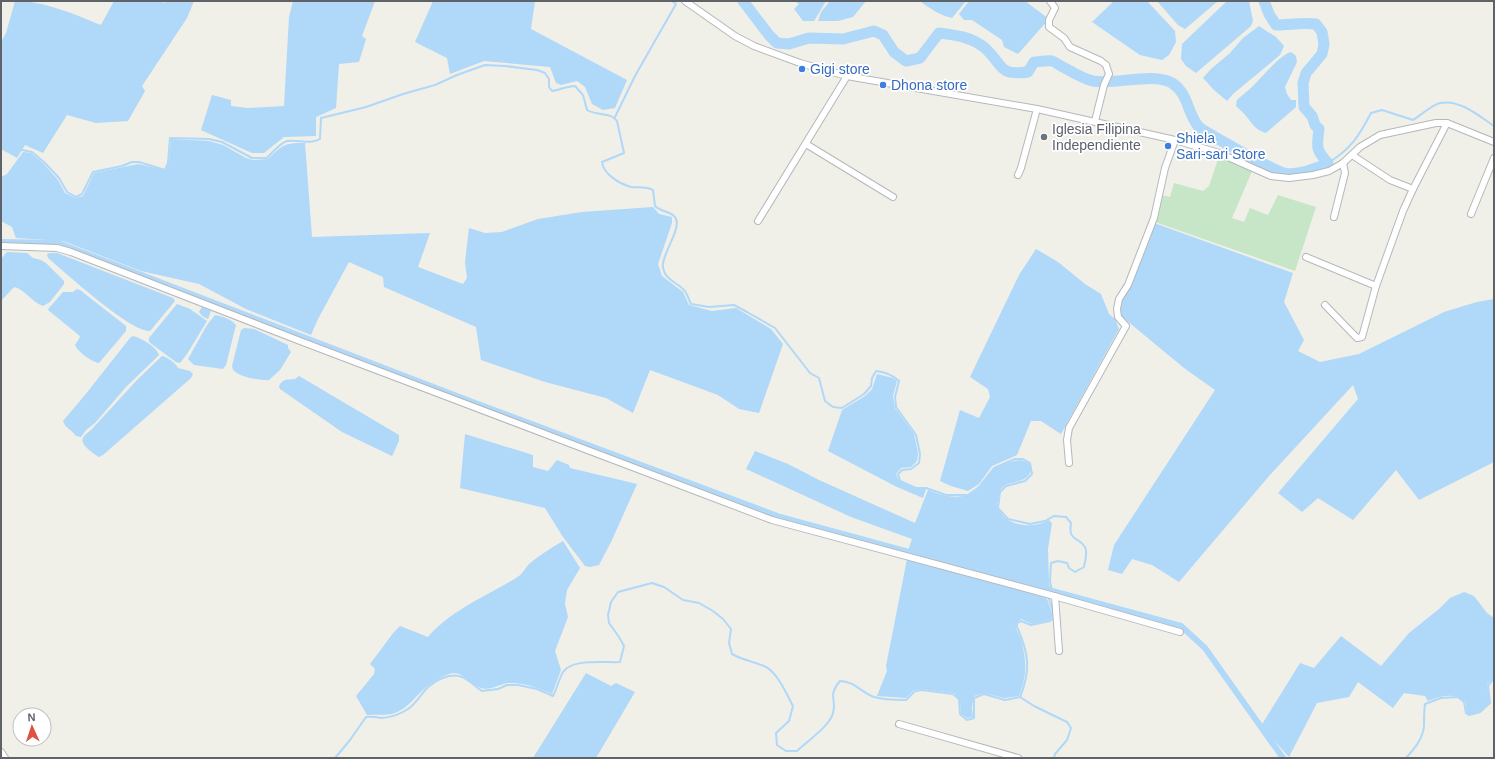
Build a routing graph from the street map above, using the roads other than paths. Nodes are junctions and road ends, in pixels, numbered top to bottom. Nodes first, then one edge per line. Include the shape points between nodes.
1 (685, 1) edge
2 (1050, 1) edge
3 (847, 76) junction
4 (1037, 109) junction
5 (1095, 121) junction
6 (1447, 123) junction
7 (1175, 140) junction
8 (1494, 142) edge
9 (806, 144) junction
10 (1352, 155) junction
11 (1494, 158) edge
12 (1343, 163) junction
13 (1018, 174) dead end
14 (1413, 189) junction
15 (893, 197) dead end
16 (1471, 214) dead end
17 (1334, 217) dead end
18 (758, 221) dead end
19 (1, 246) edge
20 (1306, 257) dead end
21 (1376, 286) junction
22 (1325, 305) dead end
23 (1069, 462) dead end
24 (1051, 595) junction
25 (1180, 632) dead end
26 (1059, 652) dead end
27 (899, 724) dead end
28 (1, 752) edge
29 (5, 758) edge
30 (1018, 758) edge

1 - 3 street via 735,36 754,46 800,63
2 - 5 street via 1055,8 1048,20 1049,27 1064,38 1070,47 1106,65 1109,74
3 - 4 street
3 - 9 street
4 - 5 street
4 - 13 street
5 - 7 street
6 - 8 street
6 - 10 street via 1380,134
6 - 14 street
7 - 12 street via 1218,153 1271,176 1289,178 1313,175 1329,171
7 - 23 street via 1165,168 1154,218 1128,285 1119,299 1118,317 1126,326 1069,428
9 - 15 street
9 - 18 street
10 - 12 street
10 - 14 street via 1390,180
11 - 16 street
12 - 17 street via 1345,173
14 - 21 street
19 - 24 street via 57,248 71,252 772,520
20 - 21 street
21 - 22 street via 1363,334 1359,338
24 - 25 street
24 - 26 street
27 - 30 street
28 - 29 street

